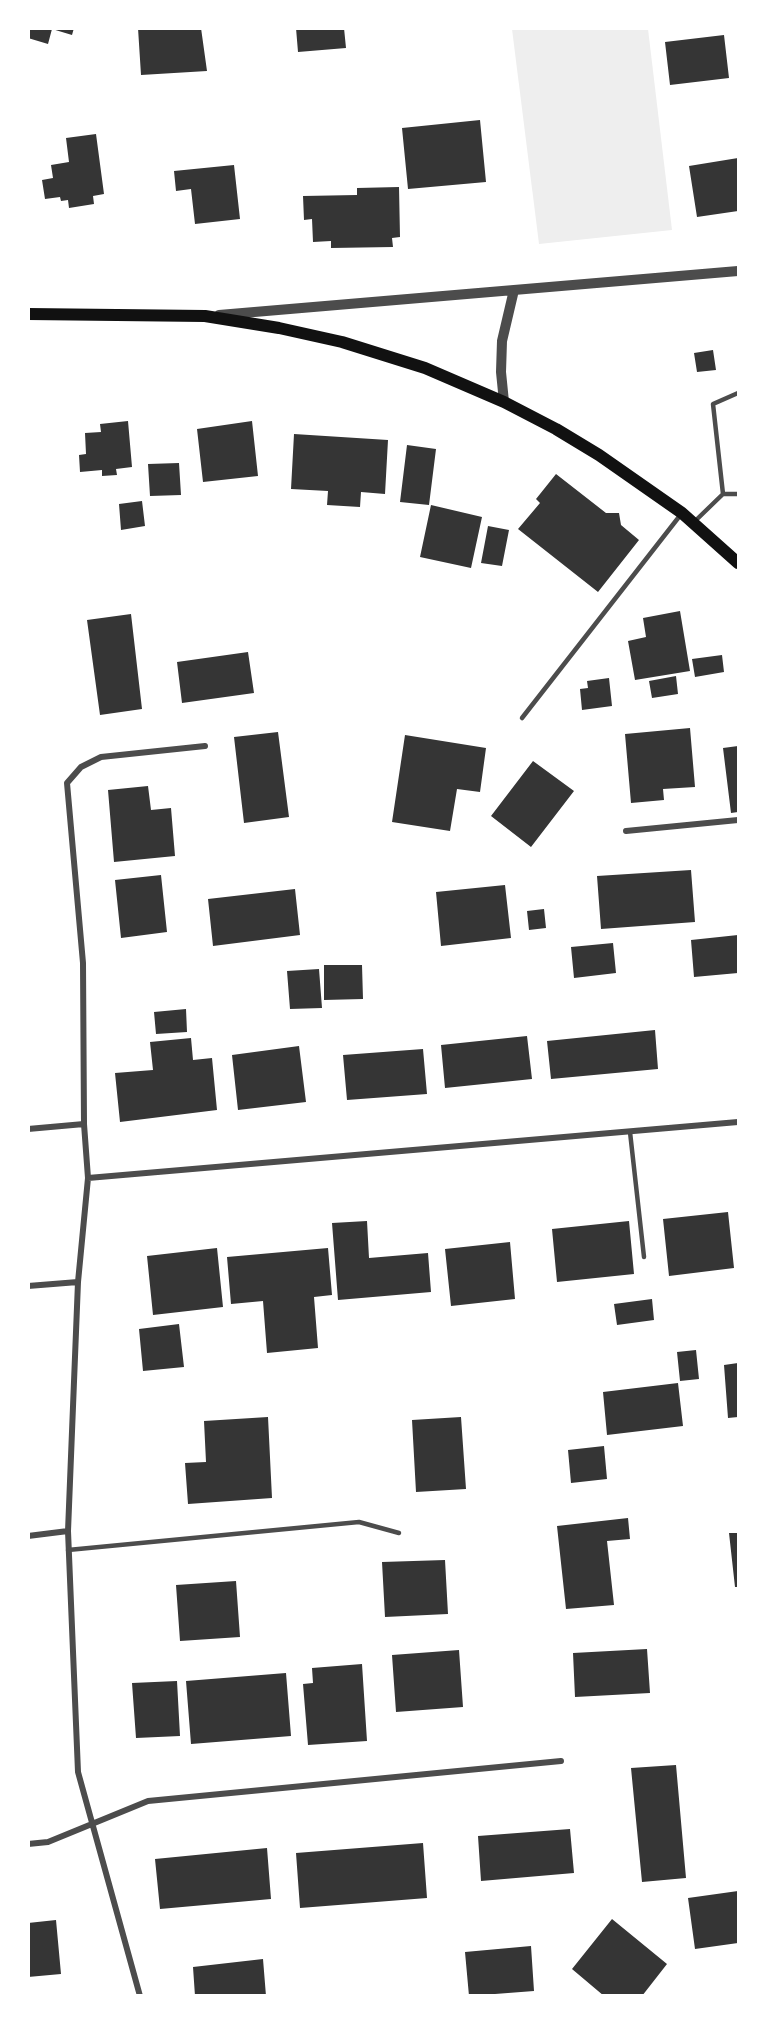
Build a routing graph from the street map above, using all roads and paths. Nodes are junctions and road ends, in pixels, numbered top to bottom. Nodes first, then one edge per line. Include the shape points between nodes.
1 (738, 271) edge
2 (514, 290) junction
3 (28, 314) edge
4 (205, 316) junction
5 (738, 393) edge
6 (504, 402) junction
7 (723, 494) junction
8 (738, 495) edge
9 (682, 513) junction
10 (693, 523) junction
11 (738, 563) edge
12 (522, 718) dead end
13 (205, 746) dead end
14 (738, 820) edge
15 (627, 831) dead end
16 (738, 1122) edge
17 (84, 1124) junction
18 (28, 1129) edge
19 (630, 1132) junction
20 (88, 1178) junction
21 (644, 1257) dead end
22 (78, 1282) junction
23 (28, 1286) edge
24 (68, 1531) junction
25 (399, 1533) dead end
26 (28, 1536) edge
27 (68, 1551) junction
28 (561, 1761) dead end
29 (93, 1825) junction
30 (28, 1844) edge
31 (140, 1995) edge

1 - 2 street
2 - 4 street
2 - 6 street via 502,340
3 - 4 main road
4 - 6 main road via 342,342 425,368
5 - 7 lane via 714,404
6 - 9 main road via 599,455
7 - 8 lane
7 - 10 lane
9 - 10 main road
9 - 12 lane
10 - 11 main road
13 - 17 street via 101,757 81,767 67,783 83,963
14 - 15 street
16 - 19 street
17 - 18 street
17 - 20 street
19 - 20 street
19 - 21 lane
20 - 22 street
22 - 23 street
22 - 24 street
24 - 26 street
24 - 27 street
25 - 27 lane via 359,1522
27 - 29 street via 78,1772
28 - 29 street via 148,1801
29 - 30 street via 48,1842
29 - 31 street

